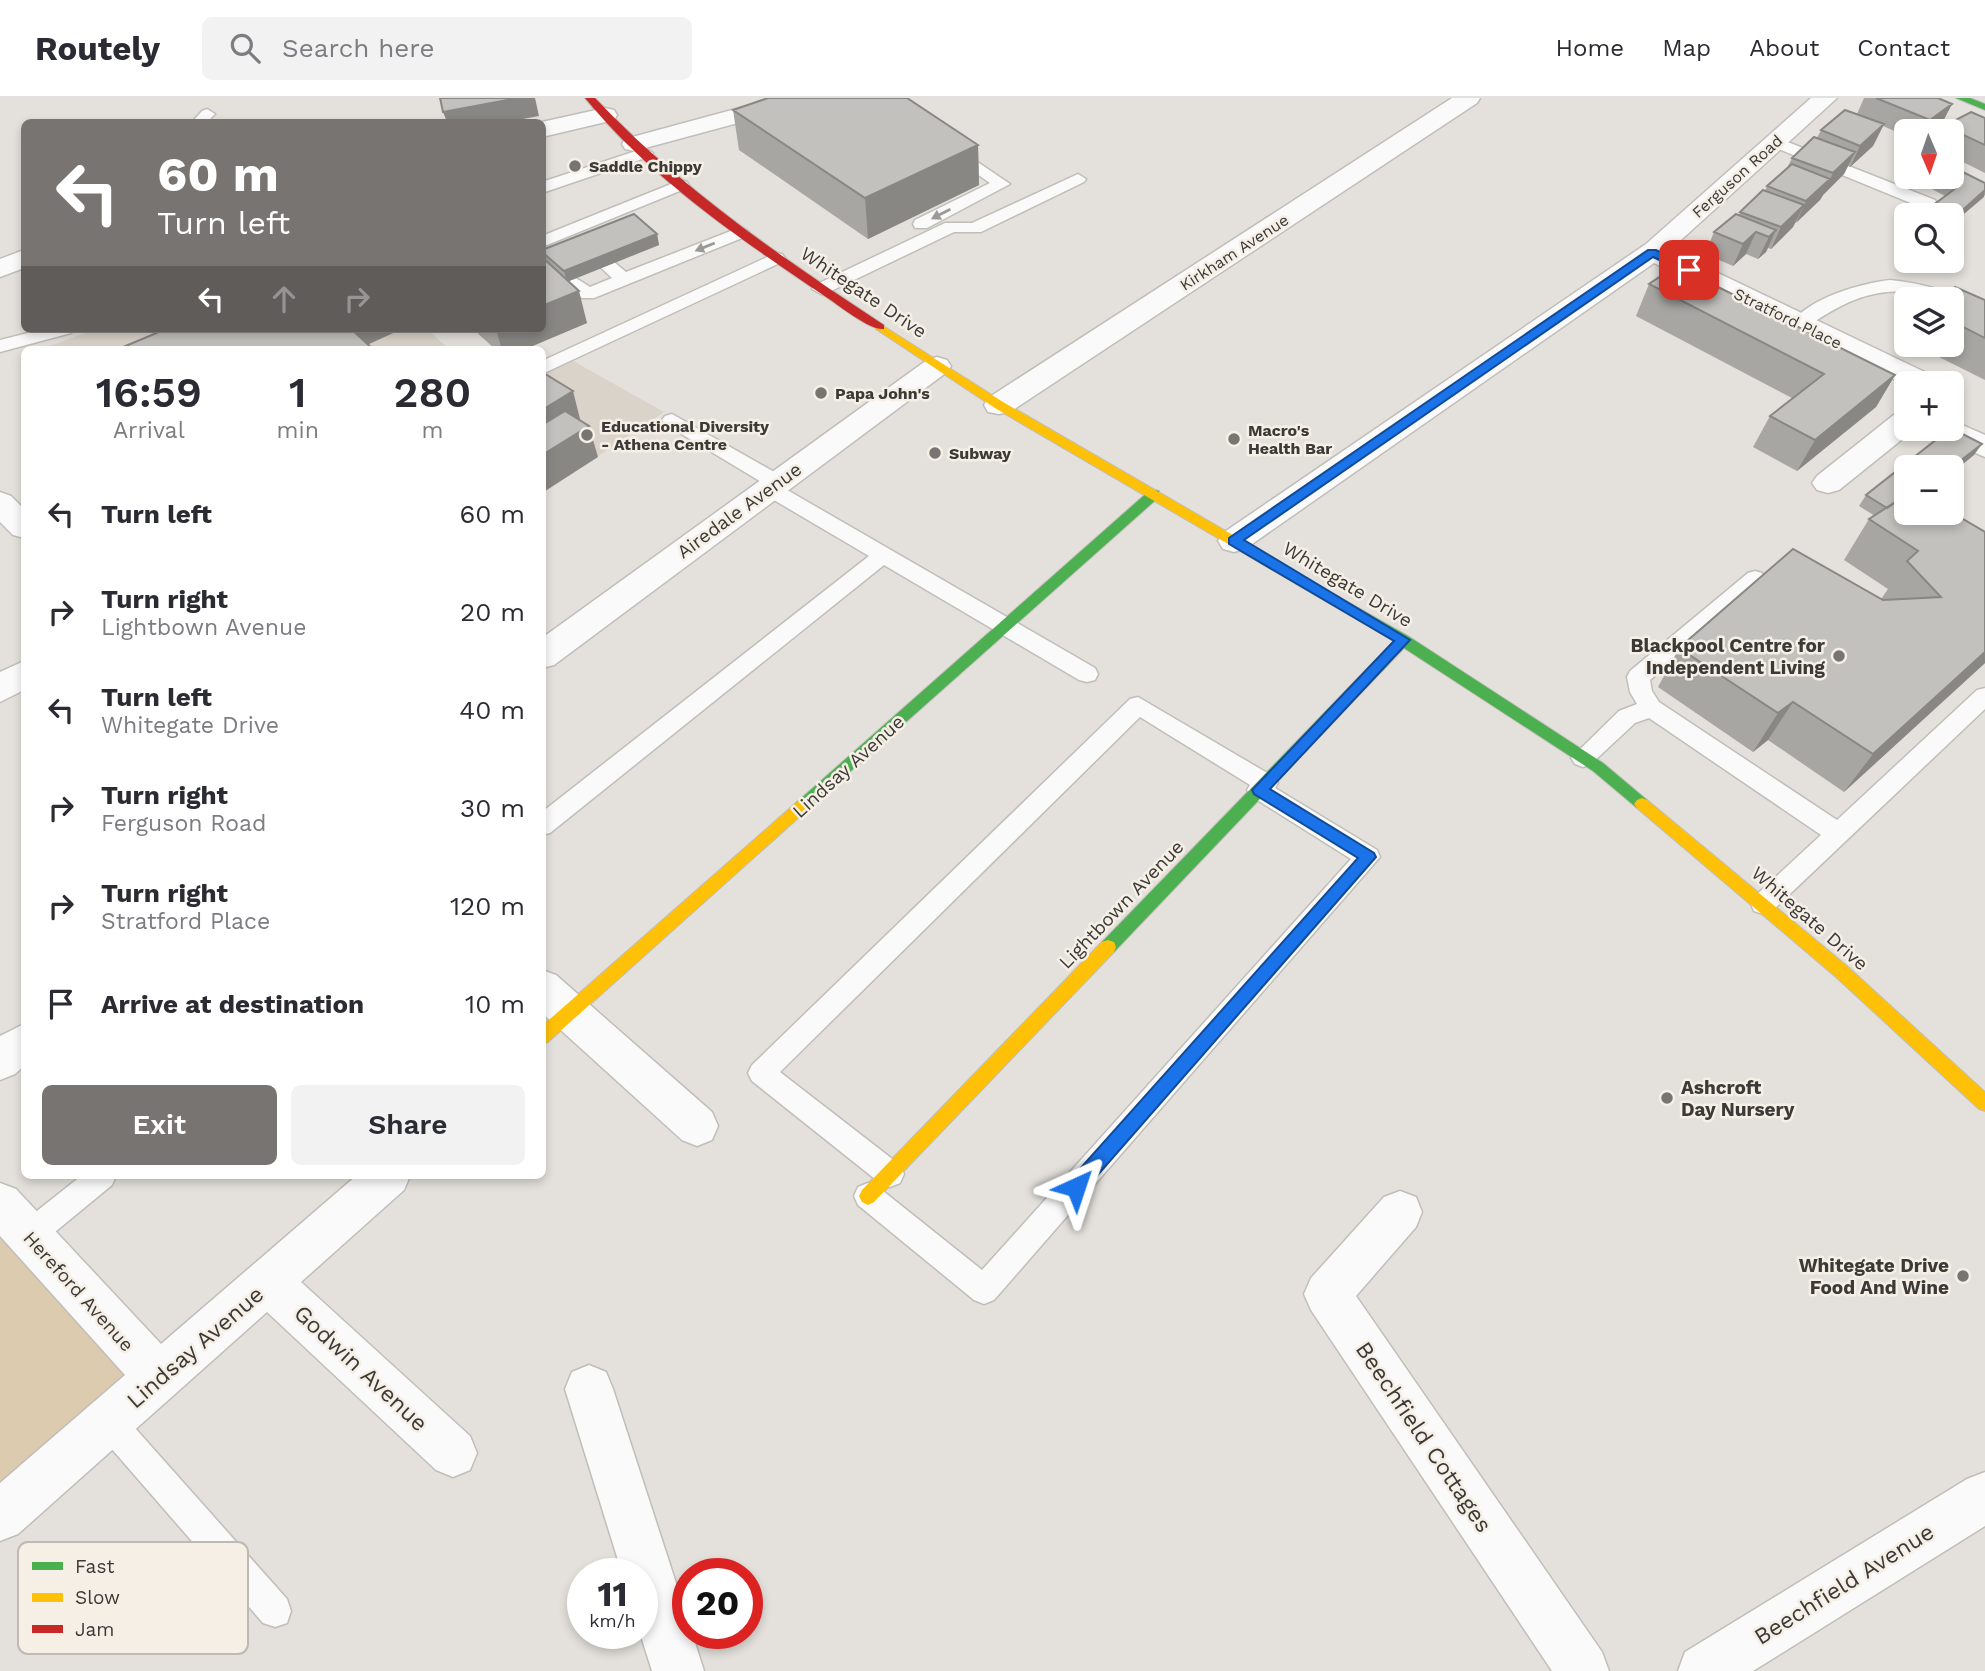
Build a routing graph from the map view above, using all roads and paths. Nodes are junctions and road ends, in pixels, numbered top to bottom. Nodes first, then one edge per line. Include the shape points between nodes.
1 (803, 98) edge
2 (1468, 98) edge
3 (1825, 98) edge
4 (1961, 98) edge
5 (769, 102) edge
6 (597, 107) edge
7 (1985, 107) edge
8 (546, 128) edge
9 (935, 138) edge
10 (1774, 142) junction
11 (640, 148) junction
12 (1078, 179) dead end
13 (681, 185) junction
14 (546, 186) edge
15 (1926, 203) edge
16 (608, 215) junction
17 (626, 229) edge
18 (568, 232) junction
19 (741, 232) junction
20 (546, 240) edge
21 (584, 246) edge
22 (652, 249) edge
23 (1652, 252) junction
24 (776, 258) junction
25 (21, 259) edge
26 (668, 262) junction
27 (608, 266) edge
28 (0, 269) edge
29 (624, 279) junction
30 (571, 280) edge
31 (814, 284) junction
32 (1985, 314) edge
33 (1799, 324) junction
34 (50, 333) edge
35 (0, 346) edge
36 (546, 366) edge
37 (937, 366) junction
38 (1899, 371) edge
39 (999, 405) junction
40 (672, 420) dead end
41 (1894, 431) edge
42 (1964, 437) edge
43 (1985, 447) edge
44 (1828, 483) dead end
45 (773, 485) junction
46 (1154, 494) junction
47 (0, 503) edge
48 (21, 524) edge
49 (1234, 541) junction
50 (883, 555) junction
51 (1755, 578) edge
52 (1004, 626) junction
53 (1403, 640) junction
54 (546, 653) edge
55 (1087, 674) dead end
56 (21, 676) edge
57 (0, 689) edge
58 (1985, 696) edge
59 (1651, 708) junction
60 (1583, 758) junction
61 (1263, 786) junction
62 (546, 823) edge
63 (1839, 834) junction
64 (1763, 904) junction
65 (552, 1012) edge
66 (21, 1044) edge
67 (0, 1061) edge
68 (1985, 1103) edge
69 (697, 1126) dead end
70 (890, 1174) junction
71 (96, 1179) edge
72 (385, 1179) edge
73 (868, 1196) joint
74 (1400, 1212) dead end
75 (14, 1220) edge
76 (270, 1283) junction
77 (159, 1377) junction
78 (589, 1389) dead end
79 (108, 1421) junction
80 (453, 1453) dead end
81 (1985, 1497) edge
82 (0, 1516) edge
83 (214, 1542) edge
84 (248, 1580) edge
85 (275, 1611) dead end
86 (678, 1671) edge
87 (1583, 1671) edge
88 (1704, 1671) edge

1 - 5 street
2 - 39 street, Kirkham Avenue
3 - 10 street, Ferguson Road
4 - 7 main road
5 - 11 street
6 - 8 street
6 - 11 main road, Whitegate Drive
9 -> 31 lane via 1002,184
10 - 15 lane
10 - 23 street, Ferguson Road
11 - 13 main road, Whitegate Drive
11 - 14 lane
12 - 31 lane via 975,228 951,227
13 - 16 lane
13 - 19 main road, Whitegate Drive
16 - 17 lane
16 - 18 lane
18 - 20 lane
18 - 21 lane
19 - 24 main road, Whitegate Drive
19 -> 26 lane
22 - 26 lane
23 - 33 street, Stratford Place
23 - 49 street, Ferguson Road
24 - 31 main road, Whitegate Drive
24 - 36 lane
25 - 28 street
26 - 29 lane
27 - 29 lane
29 - 30 lane via 588,294
31 - 37 main road, Whitegate Drive
32 - 33 lane via 1941,294 1880,285 1846,295
33 - 38 street, Stratford Place
34 - 35 lane
37 - 39 main road, Whitegate Drive
37 - 45 street, Airedale Avenue
39 - 46 main road, Whitegate Drive
40 - 45 lane
41 - 44 street
42 - 43 street
45 - 50 lane
45 - 54 street, Airedale Avenue
46 - 49 main road, Whitegate Drive
46 - 52 main road, Lindsay Avenue
47 - 48 street
49 - 53 main road, Whitegate Drive
50 - 52 lane
50 - 62 lane
51 - 59 lane via 1638,677
52 - 55 lane
52 - 65 main road, Lindsay Avenue
53 - 60 main road, Whitegate Drive
53 - 61 main road, Lightbown Avenue
56 - 57 street
58 - 63 lane
59 - 60 lane via 1627,717
59 - 63 lane
60 - 64 main road, Whitegate Drive
61 - 70 main road, Lightbown Avenue
61 - 70 lane via 1138,705 761,1073
61 - 73 lane via 1368,857 984,1290
63 - 64 lane
64 - 68 main road, Whitegate Drive
65 - 69 street
66 - 67 street
70 - 73 main road, Lightbown Avenue
71 - 75 lane
72 - 76 street, Lindsay Avenue
74 - 87 street, Beechfield Cottages via 1327,1294
75 - 77 street, Hereford Avenue
76 - 77 street, Lindsay Avenue
76 - 80 street, Godwin Avenue
77 - 79 street, Lindsay Avenue
78 - 86 street
79 - 82 street, Lindsay Avenue
79 - 83 lane
81 - 88 street, Beechfield Avenue
84 - 85 lane

